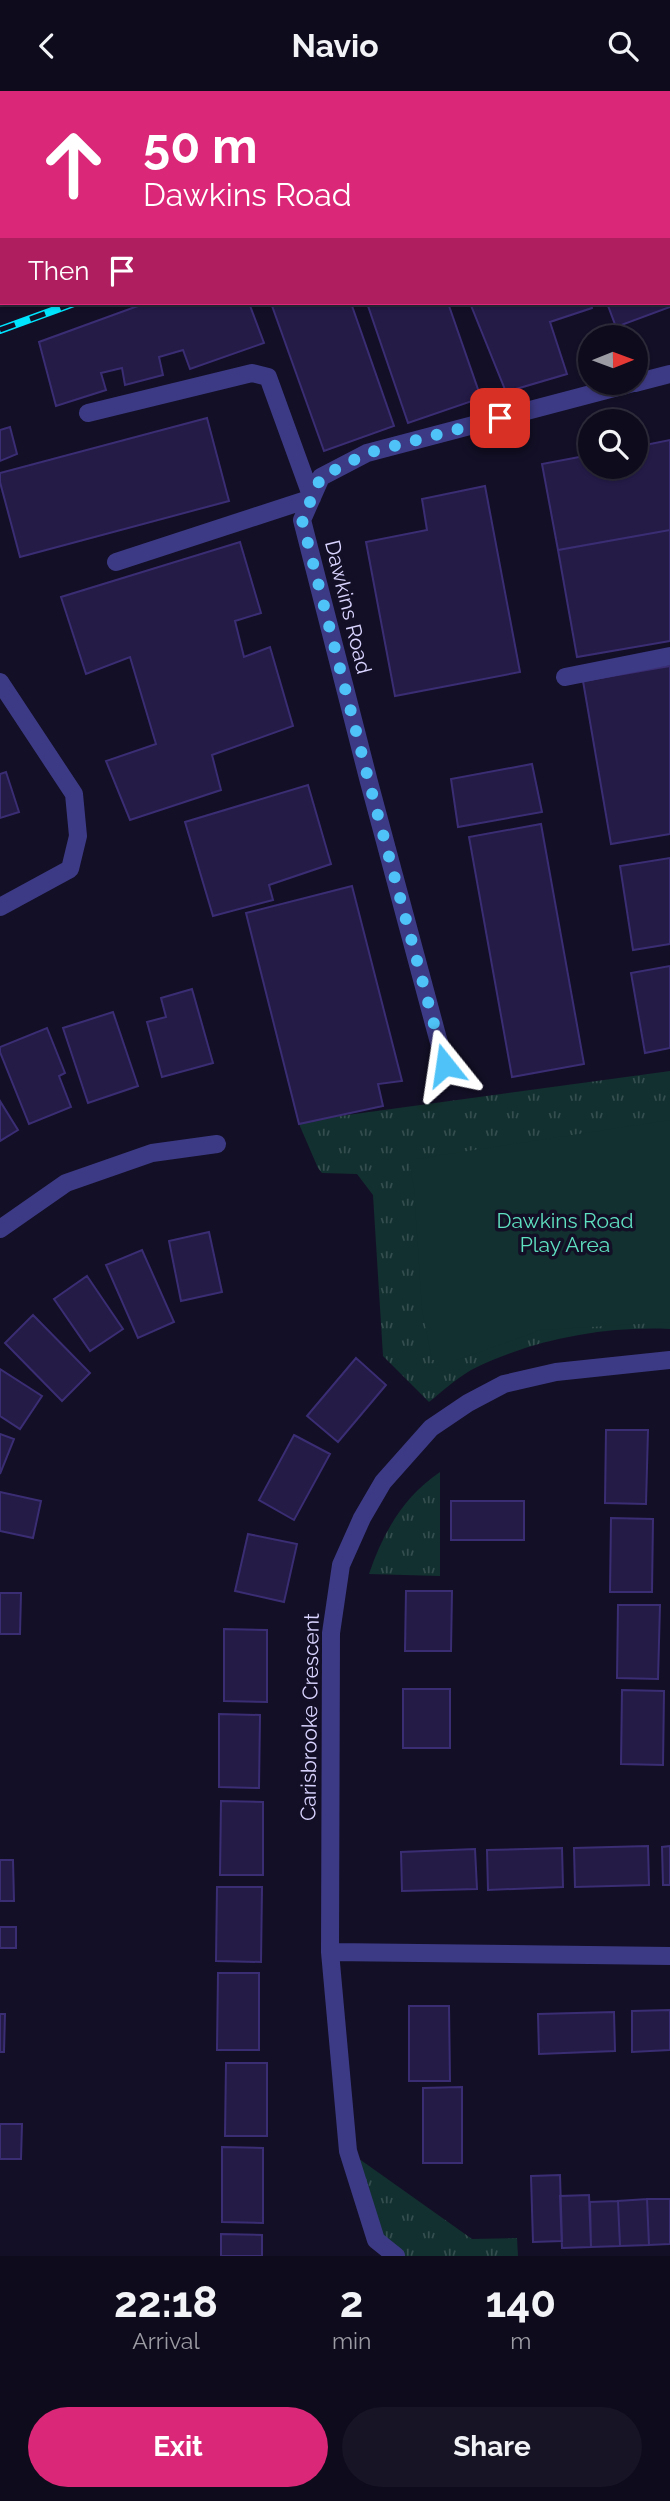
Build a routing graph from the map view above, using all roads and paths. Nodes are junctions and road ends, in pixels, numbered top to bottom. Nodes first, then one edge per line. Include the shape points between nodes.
1 (670, 374) edge
2 (648, 380) edge
3 (588, 395) edge
4 (88, 414) dead end
5 (312, 498) junction
6 (116, 562) dead end
7 (670, 656) edge
8 (565, 677) dead end
9 (0, 682) edge
10 (0, 907) edge
11 (445, 1065) dead end
12 (217, 1144) dead end
13 (0, 1229) edge
14 (670, 1360) edge
15 (330, 1952) junction
16 (670, 1956) edge
17 (396, 2256) edge

1 - 2 street, Dawkins Road
3 - 5 street, Dawkins Road via 367,453 321,477
4 - 5 street via 252,373 268,377
5 - 6 street
5 - 11 street, Dawkins Road via 302,520
7 - 8 street
9 - 10 street via 74,794 78,836 70,869
12 - 13 street via 152,1153 66,1183
14 - 15 street, Carisbrooke Crescent via 556,1372 504,1384 431,1428 383,1482 362,1518 341,1565 331,1633
15 - 16 street
15 - 17 street, Carisbrooke Crescent via 348,2151 376,2240

